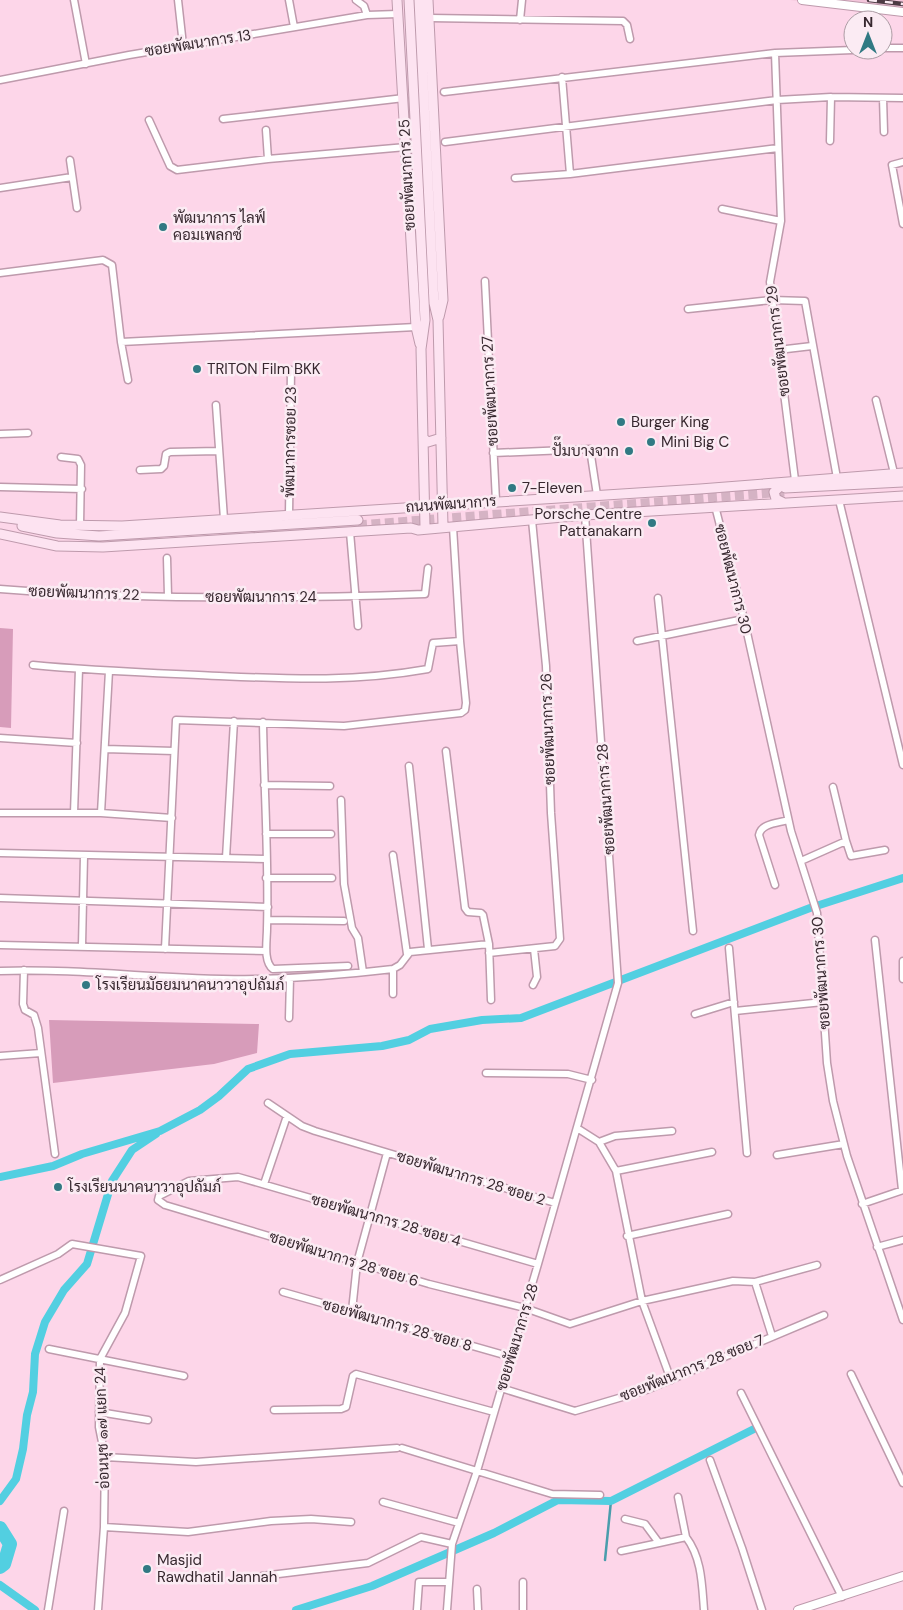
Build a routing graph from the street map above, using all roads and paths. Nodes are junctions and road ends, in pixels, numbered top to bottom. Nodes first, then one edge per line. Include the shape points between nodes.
1 (74, 0) edge
2 (178, 0) edge
3 (289, 0) edge
4 (356, 0) edge
5 (397, 0) edge
6 (409, 0) edge
7 (419, 0) edge
8 (428, 0) edge
9 (522, 0) edge
10 (802, 0) edge
11 (903, 12) edge
12 (398, 14) junction
13 (367, 15) junction
14 (430, 18) junction
15 (520, 20) junction
16 (294, 27) junction
17 (630, 39) dead end
18 (183, 45) junction
19 (843, 50) edge
20 (775, 53) junction
21 (86, 64) junction
22 (562, 77) junction
23 (0, 80) edge
24 (444, 92) dead end
25 (831, 96) junction
26 (404, 98) junction
27 (883, 98) junction
28 (903, 98) edge
29 (777, 100) junction
30 (223, 119) dead end
31 (149, 120) dead end
32 (566, 127) junction
33 (266, 130) dead end
34 (884, 132) dead end
35 (830, 141) dead end
36 (446, 142) dead end
37 (406, 147) junction
38 (778, 148) junction
39 (268, 159) junction
40 (70, 160) dead end
41 (903, 162) edge
42 (570, 174) junction
43 (72, 177) junction
44 (516, 178) dead end
45 (0, 188) edge
46 (77, 208) dead end
47 (722, 209) dead end
48 (902, 216) edge
49 (781, 221) junction
50 (903, 224) edge
51 (0, 273) edge
52 (485, 281) dead end
53 (772, 300) junction
54 (688, 309) dead end
55 (438, 320) junction
56 (416, 326) junction
57 (121, 342) junction
58 (812, 346) junction
59 (421, 349) junction
60 (778, 350) junction
61 (291, 370) dead end
62 (128, 380) dead end
63 (876, 400) dead end
64 (216, 405) dead end
65 (28, 433) dead end
66 (0, 434) edge
67 (423, 438) junction
68 (441, 438) junction
69 (218, 451) junction
70 (493, 453) junction
71 (61, 457) dead end
72 (140, 470) dead end
73 (898, 473) edge
74 (837, 478) junction
75 (903, 482) edge
76 (788, 485) junction
77 (0, 487) edge
78 (903, 487) edge
79 (82, 488) junction
80 (597, 495) junction
81 (903, 496) edge
82 (839, 500) junction
83 (496, 501) junction
84 (783, 502) junction
85 (442, 504) junction
86 (425, 506) junction
87 (715, 506) junction
88 (289, 515) junction
89 (585, 515) junction
90 (0, 519) edge
91 (224, 519) junction
92 (532, 520) junction
93 (356, 524) junction
94 (80, 526) junction
95 (425, 527) junction
96 (448, 527) junction
97 (411, 528) junction
98 (1, 535) edge
99 (167, 558) dead end
100 (428, 568) dead end
101 (0, 589) edge
102 (168, 596) junction
103 (355, 597) junction
104 (658, 598) dead end
105 (744, 619) junction
106 (358, 626) dead end
107 (662, 637) junction
108 (460, 641) junction
109 (637, 641) dead end
110 (34, 665) dead end
111 (79, 669) junction
112 (109, 671) junction
113 (234, 721) junction
114 (263, 722) junction
115 (0, 738) edge
116 (77, 743) junction
117 (105, 749) junction
118 (174, 751) junction
119 (446, 751) dead end
120 (903, 765) edge
121 (409, 766) dead end
122 (264, 785) junction
123 (330, 786) dead end
124 (833, 787) dead end
125 (341, 800) dead end
126 (0, 813) edge
127 (74, 813) junction
128 (101, 813) junction
129 (172, 818) junction
130 (788, 820) junction
131 (266, 834) junction
132 (331, 834) dead end
133 (846, 841) junction
134 (885, 850) dead end
135 (0, 853) edge
136 (393, 855) dead end
137 (84, 856) junction
138 (171, 858) junction
139 (226, 858) junction
140 (266, 859) junction
141 (801, 862) junction
142 (266, 878) junction
143 (332, 878) dead end
144 (775, 885) dead end
145 (0, 898) edge
146 (83, 900) junction
147 (168, 902) junction
148 (268, 907) junction
149 (268, 920) junction
150 (344, 921) dead end
151 (693, 930) dead end
152 (875, 940) dead end
153 (489, 944) junction
154 (0, 945) edge
155 (82, 945) junction
156 (729, 948) dead end
157 (165, 949) junction
158 (428, 949) junction
159 (534, 949) junction
160 (266, 951) junction
161 (489, 953) junction
162 (407, 954) junction
163 (903, 961) edge
164 (348, 966) dead end
165 (393, 969) junction
166 (24, 970) junction
167 (0, 971) edge
168 (362, 972) junction
169 (290, 978) junction
170 (903, 979) edge
171 (533, 985) dead end
172 (393, 994) dead end
173 (491, 1000) dead end
174 (734, 1002) junction
175 (823, 1002) junction
176 (735, 1011) junction
177 (695, 1014) dead end
178 (289, 1018) dead end
179 (41, 1053) junction
180 (0, 1056) edge
181 (486, 1073) dead end
182 (592, 1080) junction
183 (268, 1102) dead end
184 (286, 1116) junction
185 (577, 1128) junction
186 (672, 1131) dead end
187 (899, 1132) edge
188 (599, 1142) junction
189 (844, 1144) junction
190 (712, 1152) dead end
191 (387, 1153) junction
192 (747, 1153) dead end
193 (55, 1154) dead end
194 (777, 1154) dead end
195 (616, 1171) junction
196 (264, 1184) junction
197 (903, 1190) edge
198 (555, 1203) junction
199 (862, 1204) junction
200 (165, 1205) joint
201 (728, 1214) dead end
202 (368, 1216) junction
203 (627, 1236) junction
204 (903, 1240) edge
205 (877, 1247) junction
206 (357, 1263) junction
207 (538, 1264) junction
208 (817, 1265) dead end
209 (0, 1280) edge
210 (755, 1282) junction
211 (283, 1292) dead end
212 (642, 1301) junction
213 (525, 1308) junction
214 (352, 1311) junction
215 (824, 1314) dead end
216 (903, 1320) edge
217 (772, 1336) junction
218 (49, 1349) dead end
219 (511, 1357) junction
220 (100, 1359) junction
221 (852, 1374) dead end
222 (184, 1376) dead end
223 (671, 1380) junction
224 (502, 1388) junction
225 (740, 1393) dead end
226 (274, 1410) dead end
227 (99, 1412) junction
228 (494, 1412) junction
229 (148, 1420) dead end
230 (105, 1457) junction
231 (710, 1460) dead end
232 (477, 1471) junction
233 (900, 1471) edge
234 (903, 1483) edge
235 (600, 1495) dead end
236 (678, 1497) dead end
237 (383, 1502) dead end
238 (64, 1512) dead end
239 (625, 1519) dead end
240 (351, 1522) dead end
241 (459, 1523) junction
242 (104, 1527) junction
243 (686, 1537) junction
244 (659, 1543) junction
245 (452, 1544) junction
246 (621, 1551) dead end
247 (262, 1576) dead end
248 (903, 1576) edge
249 (448, 1582) junction
250 (523, 1582) dead end
251 (477, 1589) dead end
252 (842, 1597) junction
253 (811, 1608) edge
254 (48, 1610) edge
255 (98, 1610) edge
256 (417, 1610) edge
257 (447, 1610) edge
258 (478, 1610) edge
259 (523, 1610) edge
260 (704, 1610) edge
261 (762, 1610) edge
262 (798, 1610) edge

1 - 21 street
2 - 18 street
3 - 16 street
4 - 13 street via 364,6
5 - 12 main road, ซอยพัฒนาการ 25
6 - 59 main road, ซอยพัฒนาการ 25 via 423,251 425,320
7 - 55 main road, ซอยพัฒนาการ 25 via 434,303
8 - 14 main road, ซอยพัฒนาการ 25
9 - 15 street
10 - 11 street
12 - 13 street, ซอยพัฒนาการ 13
12 - 26 main road, ซอยพัฒนาการ 25
13 - 16 street, ซอยพัฒนาการ 13
14 - 15 street
14 - 55 main road, ซอยพัฒนาการ 25 via 443,300
15 - 17 street via 623,21
16 - 18 street, ซอยพัฒนาการ 13
18 - 21 street, ซอยพัฒนาการ 13
19 - 20 street
20 - 22 street
20 - 29 street, ซอยพัฒนาการ 29
21 - 23 street, ซอยพัฒนาการ 13
22 - 24 street
22 - 32 street
25 - 27 street
25 - 29 street
25 - 35 street
26 - 30 street
26 - 37 main road, ซอยพัฒนาการ 25
27 - 28 street
27 - 34 street
29 - 32 street
29 - 38 street, ซอยพัฒนาการ 29
31 - 39 street via 174,169
32 - 36 street
32 - 42 street
33 - 39 street
37 - 39 street
37 - 56 main road, ซอยพัฒนาการ 25
38 - 42 street
38 - 49 street, ซอยพัฒนาการ 29
40 - 43 street
41 - 48 street via 892,165
42 - 44 street
43 - 45 street
43 - 46 street
47 - 49 street
48 - 50 street
49 - 53 street, ซอยพัฒนาการ 29 via 770,282
51 - 57 street via 108,261 114,271
52 - 70 street, ซอยพัฒนาการ 27
53 - 54 street
53 - 58 street via 798,299 805,302
53 - 60 street, ซอยพัฒนาการ 29
55 - 68 main road, ซอยพัฒนาการ 25
56 - 57 street
56 - 59 main road, ซอยพัฒนาการ 25
57 - 62 street
58 - 60 street
58 - 74 street
59 - 67 main road, ซอยพัฒนาการ 25
60 - 76 street, ซอยพัฒนาการ 29
61 - 88 street, พัฒนาการซอย 23
63 - 73 street
64 - 69 street
65 - 66 street
67 - 68 main road via 428,442
67 - 86 main road, ซอยพัฒนาการ 25
68 - 85 main road, ซอยพัฒนาการ 25
69 - 72 street via 170,452 166,454 161,469
69 - 91 street
70 - 80 street via 590,450
70 - 83 street, ซอยพัฒนาการ 27
71 - 79 street via 80,461
73 - 74 main road, ถนนพัฒนาการ
74 - 76 main road, ถนนพัฒนาการ
75 - 76 main road, ถนนพัฒนาการ
76 - 78 main road, ถนนพัฒนาการ
76 - 80 main road, ถนนพัฒนาการ
76 - 84 main road via 774,492 776,499
77 - 79 street
79 - 94 street
80 - 83 main road, ถนนพัฒนาการ
81 - 82 main road, ถนนพัฒนาการ
82 - 84 main road, ถนนพัฒนาการ
82 - 120 street
83 - 85 main road, ถนนพัฒนาการ
84 - 87 main road, ถนนพัฒนาการ
85 - 86 main road, ถนนพัฒนาการ
85 - 96 main road, ซอยพัฒนาการ 25
86 - 93 main road, ถนนพัฒนาการ
86 - 95 main road, ซอยพัฒนาการ 25
87 - 89 main road, ถนนพัฒนาการ
87 - 105 street, ซอยพัฒนาการ 30
88 - 91 main road, ถนนพัฒนาการ
88 - 93 main road, ถนนพัฒนาการ
89 - 92 main road, ถนนพัฒนาการ
89 - 182 street, ซอยพัฒนาการ 28 via 618,970 618,983
90 - 93 main road, ถนนพัฒนาการ via 57,533 99,536
90 - 94 main road, ถนนพัฒนาการ
91 - 94 main road, ถนนพัฒนาการ
92 - 96 main road, ถนนพัฒนาการ
92 - 159 street, ซอยพัฒนาการ 26 via 546,666 551,813 560,939 555,946
93 - 97 main road, ถนนพัฒนาการ
93 - 98 main road, ถนนพัฒนาการ via 99,542
93 - 103 street
95 - 96 main road
95 - 97 main road
96 - 97 main road, ถนนพัฒนาการ
96 - 108 street
99 - 102 street
100 - 103 street, ซอยพัฒนาการ 24 via 425,594
101 - 102 street, ซอยพัฒนาการ 22
102 - 103 street, ซอยพัฒนาการ 24
103 - 106 street
104 - 107 street
105 - 107 street
105 - 130 street, ซอยพัฒนาการ 30
107 - 109 street
107 - 151 street
108 - 112 street via 433,644 428,669 394,675 327,680
108 - 114 street via 466,704 461,713 344,726
110 - 111 street
111 - 112 street
111 - 116 street
112 - 117 street
113 - 114 street
113 - 118 street via 177,719
113 - 139 street
114 - 122 street
115 - 116 street
116 - 127 street
117 - 118 street
117 - 128 street
118 - 129 street
119 - 153 street via 465,908 468,912 483,915
121 - 158 street
122 - 123 street
122 - 131 street
124 - 133 street
125 - 168 street via 346,901 352,928 358,938
126 - 127 street
127 - 128 street
128 - 129 street
129 - 138 street
130 - 141 street, ซอยพัฒนาการ 30
130 - 144 street via 764,827 759,835
131 - 132 street
131 - 140 street
133 - 134 street via 849,854 854,856
133 - 141 street
135 - 137 street
136 - 162 street
137 - 138 street
137 - 146 street
138 - 139 street
138 - 147 street
139 - 140 street
140 - 142 street
141 - 175 street, ซอยพัฒนาการ 30 via 818,912
142 - 143 street
142 - 148 street
145 - 146 street
146 - 147 street
146 - 155 street
147 - 148 street
147 - 157 street
148 - 149 street
149 - 150 street
149 - 160 street
152 - 187 street
153 - 158 street
153 - 161 street
154 - 155 street
155 - 157 street
156 - 174 street
157 - 160 street
158 - 162 street
159 - 161 street
159 - 171 street via 537,977
160 - 164 street via 273,969
161 - 173 street
162 - 165 street
163 - 170 street
165 - 168 street
165 - 172 street
166 - 167 street
166 - 169 street
166 - 179 street via 23,1004 36,1019
168 - 169 street
169 - 178 street
174 - 176 street
174 - 177 street
175 - 176 street
175 - 189 street, ซอยพัฒนาการ 30 via 827,1063
176 - 192 street
179 - 180 street
179 - 193 street
181 - 182 street via 568,1074
182 - 185 street, ซอยพัฒนาการ 28
183 - 184 street, ซอยพัฒนาการ 28 ซอย 2
184 - 191 street, ซอยพัฒนาการ 28 ซอย 2 via 315,1131
184 - 196 street
185 - 188 street
185 - 198 street, ซอยพัฒนาการ 28
186 - 188 street via 615,1136
187 - 197 street
188 - 195 street
189 - 194 street
189 - 199 street, ซอยพัฒนาการ 30
190 - 195 street
191 - 198 street, ซอยพัฒนาการ 28 ซอย 2
191 - 202 street, ซอยพัฒนาการ 28 ซอย 2
195 - 203 street
196 - 200 street, ซอยพัฒนาการ 28 ซอย 4 via 234,1176 188,1181 159,1196 158,1200
196 - 202 street, ซอยพัฒนาการ 28 ซอย 4
197 - 199 street
198 - 207 street, ซอยพัฒนาการ 28
199 - 205 street, ซอยพัฒนาการ 30
200 - 206 street, ซอยพัฒนาการ 28 ซอย 6
201 - 203 street
202 - 206 street, ซอยพัฒนาการ 28 ซอย 2
202 - 207 street, ซอยพัฒนาการ 28 ซอย 4
203 - 212 street
204 - 205 street
205 - 216 street, ซอยพัฒนาการ 30
206 - 213 street, ซอยพัฒนาการ 28 ซอย 6
206 - 214 street, ซอยพัฒนาการ 28 ซอย 2
207 - 213 street, ซอยพัฒนาการ 28
208 - 210 street, ซอยพัฒนาการ 28 ซอย 6
209 - 220 street, อ่อนนุช ๑๗ แยก 24 via 58,1254 72,1244 141,1256 124,1313
210 - 212 street, ซอยพัฒนาการ 28 ซอย 6 via 734,1282
210 - 217 street
211 - 214 street, ซอยพัฒนาการ 28 ซอย 8
212 - 213 street, ซอยพัฒนาการ 28 ซอย 6 via 570,1324
212 - 223 street
213 - 219 street, ซอยพัฒนาการ 28
214 - 219 street, ซอยพัฒนาการ 28 ซอย 8
215 - 217 street, ซอยพัฒนาการ 28 ซอย 7
217 - 223 street, ซอยพัฒนาการ 28 ซอย 7
218 - 220 street
219 - 224 street, ซอยพัฒนาการ 28
220 - 222 street
220 - 227 street, อ่อนนุช ๑๗ แยก 24
221 - 233 street
223 - 224 street, ซอยพัฒนาการ 28 ซอย 7 via 572,1411
224 - 228 street, ซอยพัฒนาการ 28
225 - 252 street
226 - 228 street via 346,1407 356,1374
227 - 229 street
227 - 230 street, อ่อนนุช ๑๗ แยก 24
228 - 232 street, ซอยพัฒนาการ 28
230 - 232 street via 196,1462 400,1448
230 - 242 street, อ่อนนุช ๑๗ แยก 24
231 - 261 street
232 - 235 street via 552,1494
232 - 241 street, ซอยพัฒนาการ 28
233 - 234 street
236 - 243 street
237 - 241 street
238 - 254 street
239 - 244 street via 645,1524
240 - 242 street via 271,1521 188,1532
241 - 245 street, ซอยพัฒนาการ 28
242 - 255 street, อ่อนนุช ๑๗ แยก 24
243 - 244 street
243 - 260 street via 692,1544 700,1570
244 - 246 street
245 - 247 street via 421,1537 368,1562
245 - 249 street, ซอยพัฒนาการ 28
248 - 252 street
249 - 256 street via 419,1582
249 - 257 street
250 - 259 street
251 - 258 street
252 - 253 street
253 - 262 street

